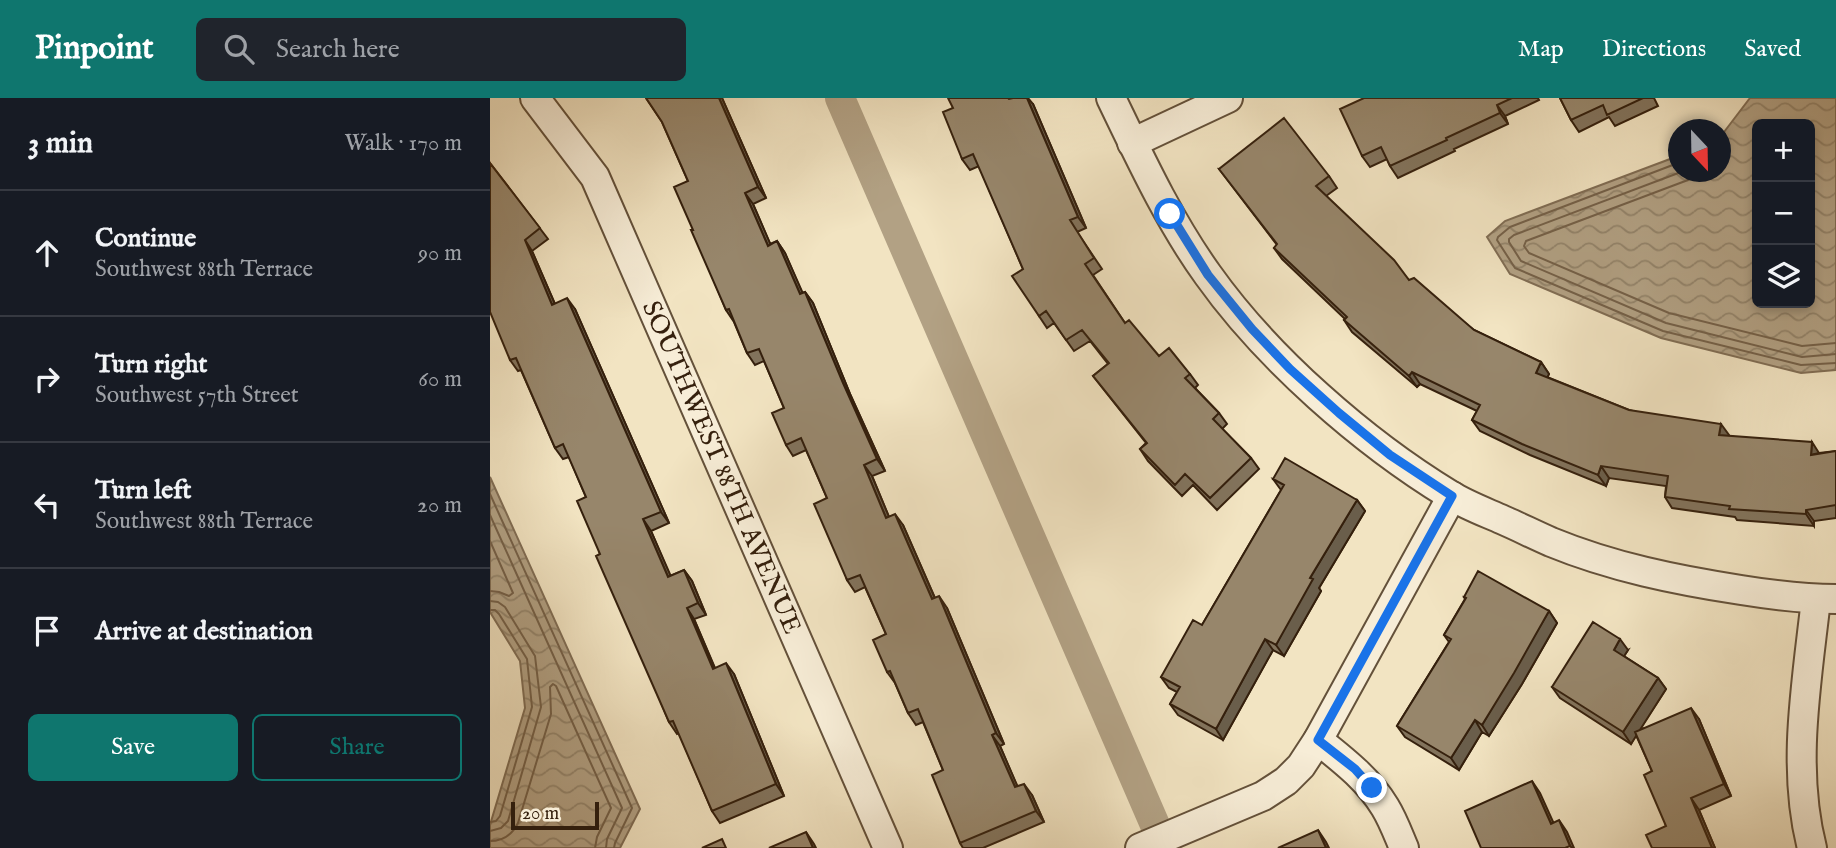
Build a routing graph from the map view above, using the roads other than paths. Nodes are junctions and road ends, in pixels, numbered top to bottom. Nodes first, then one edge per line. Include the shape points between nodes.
1 (535, 98) edge
2 (1111, 98) edge
3 (1228, 98) edge
4 (1132, 143) junction
5 (1452, 496) junction
6 (1826, 599) edge
7 (1318, 740) junction
8 (888, 848) edge
9 (1140, 848) edge
10 (1404, 848) edge
11 (1812, 848) edge

1 - 8 street, SOUTHWEST 88TH AVENUE via 595,177
2 - 4 street
3 - 4 street
4 - 5 street via 1208,275 1252,329 1339,413 1390,455
5 - 6 street via 1610,563 1702,584
5 - 7 street
6 - 11 street via 1806,691 1801,774
7 - 9 street via 1301,766 1262,796
7 - 10 street via 1372,788

